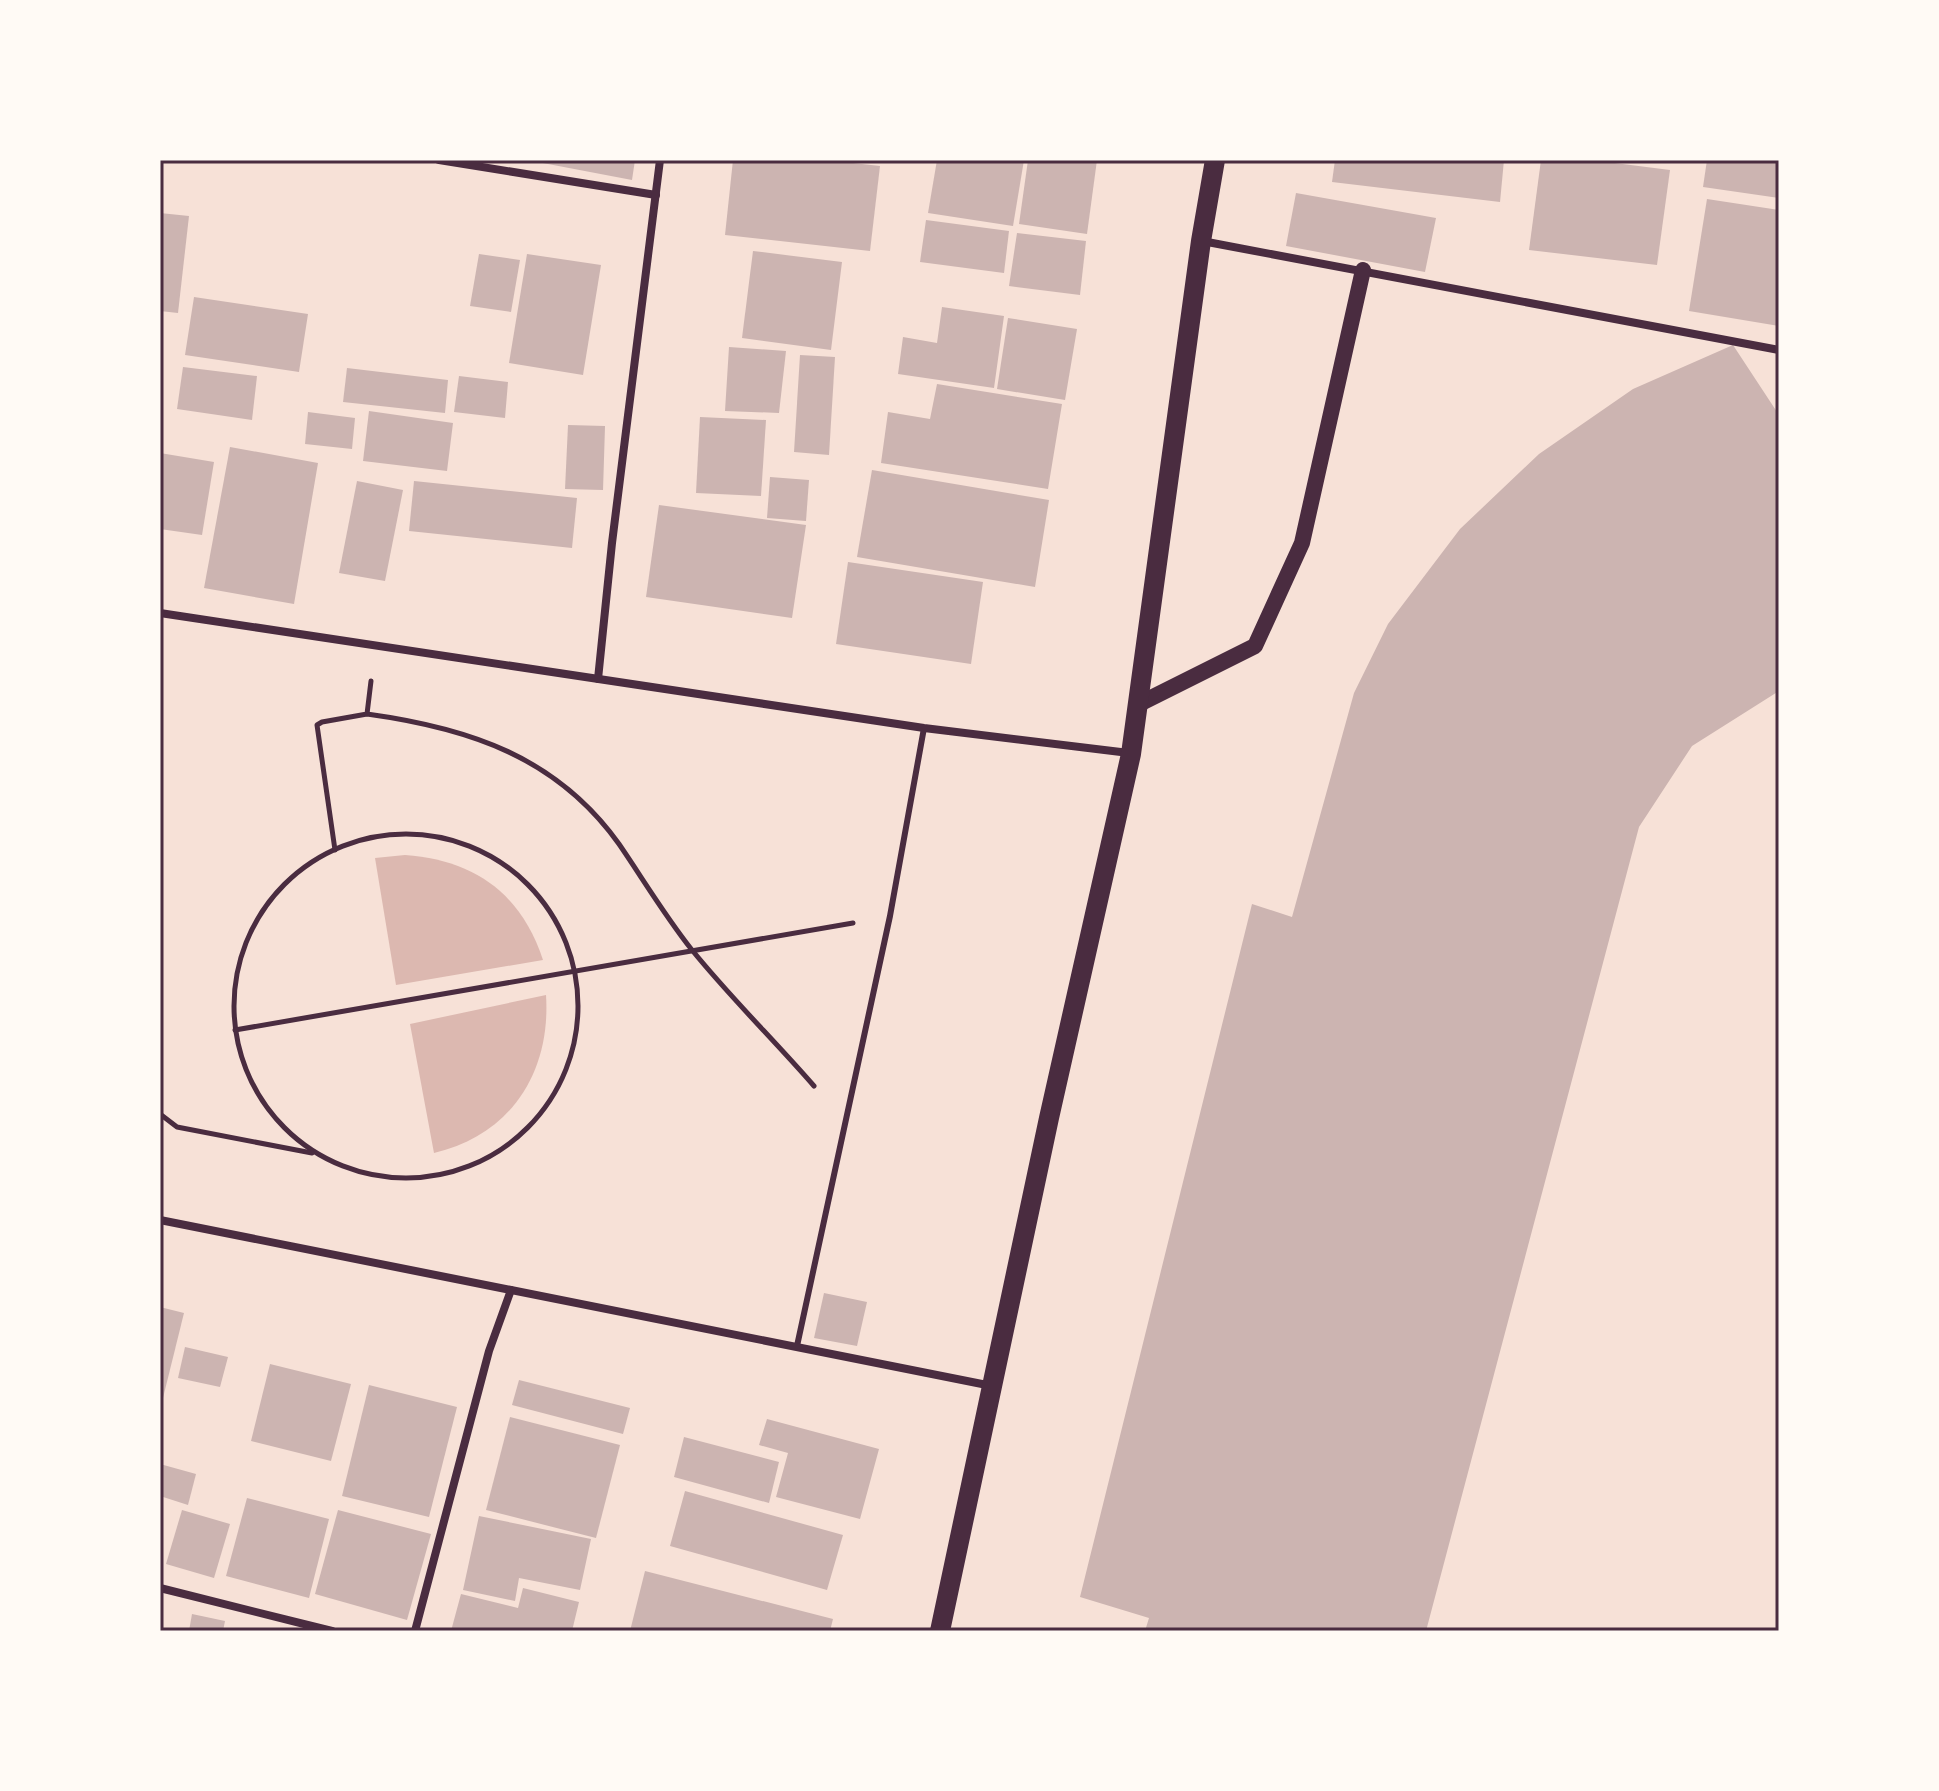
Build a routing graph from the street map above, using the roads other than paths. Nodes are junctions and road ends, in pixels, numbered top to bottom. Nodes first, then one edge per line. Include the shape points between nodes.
1 (439, 160) edge
2 (660, 160) edge
3 (1215, 160) edge
4 (656, 195) junction
5 (1201, 241) junction
6 (1363, 270) junction
7 (1779, 350) edge
8 (160, 613) edge
9 (598, 679) junction
10 (1137, 705) junction
11 (924, 728) junction
12 (1131, 754) junction
13 (160, 1220) edge
14 (511, 1290) junction
15 (797, 1346) junction
16 (992, 1386) junction
17 (160, 1588) edge
18 (332, 1631) edge
19 (415, 1631) edge
20 (940, 1631) edge

1 - 4 street
2 - 4 street
3 - 5 main road
4 - 9 street
5 - 6 street
5 - 10 main road
6 - 7 street
6 - 10 main road via 1302,543 1255,646
8 - 9 street
9 - 11 street
10 - 12 main road
11 - 12 street
11 - 15 lane via 890,916
12 - 16 main road
13 - 14 street
14 - 15 street
14 - 19 street via 489,1351
15 - 16 street
16 - 20 main road
17 - 18 street

